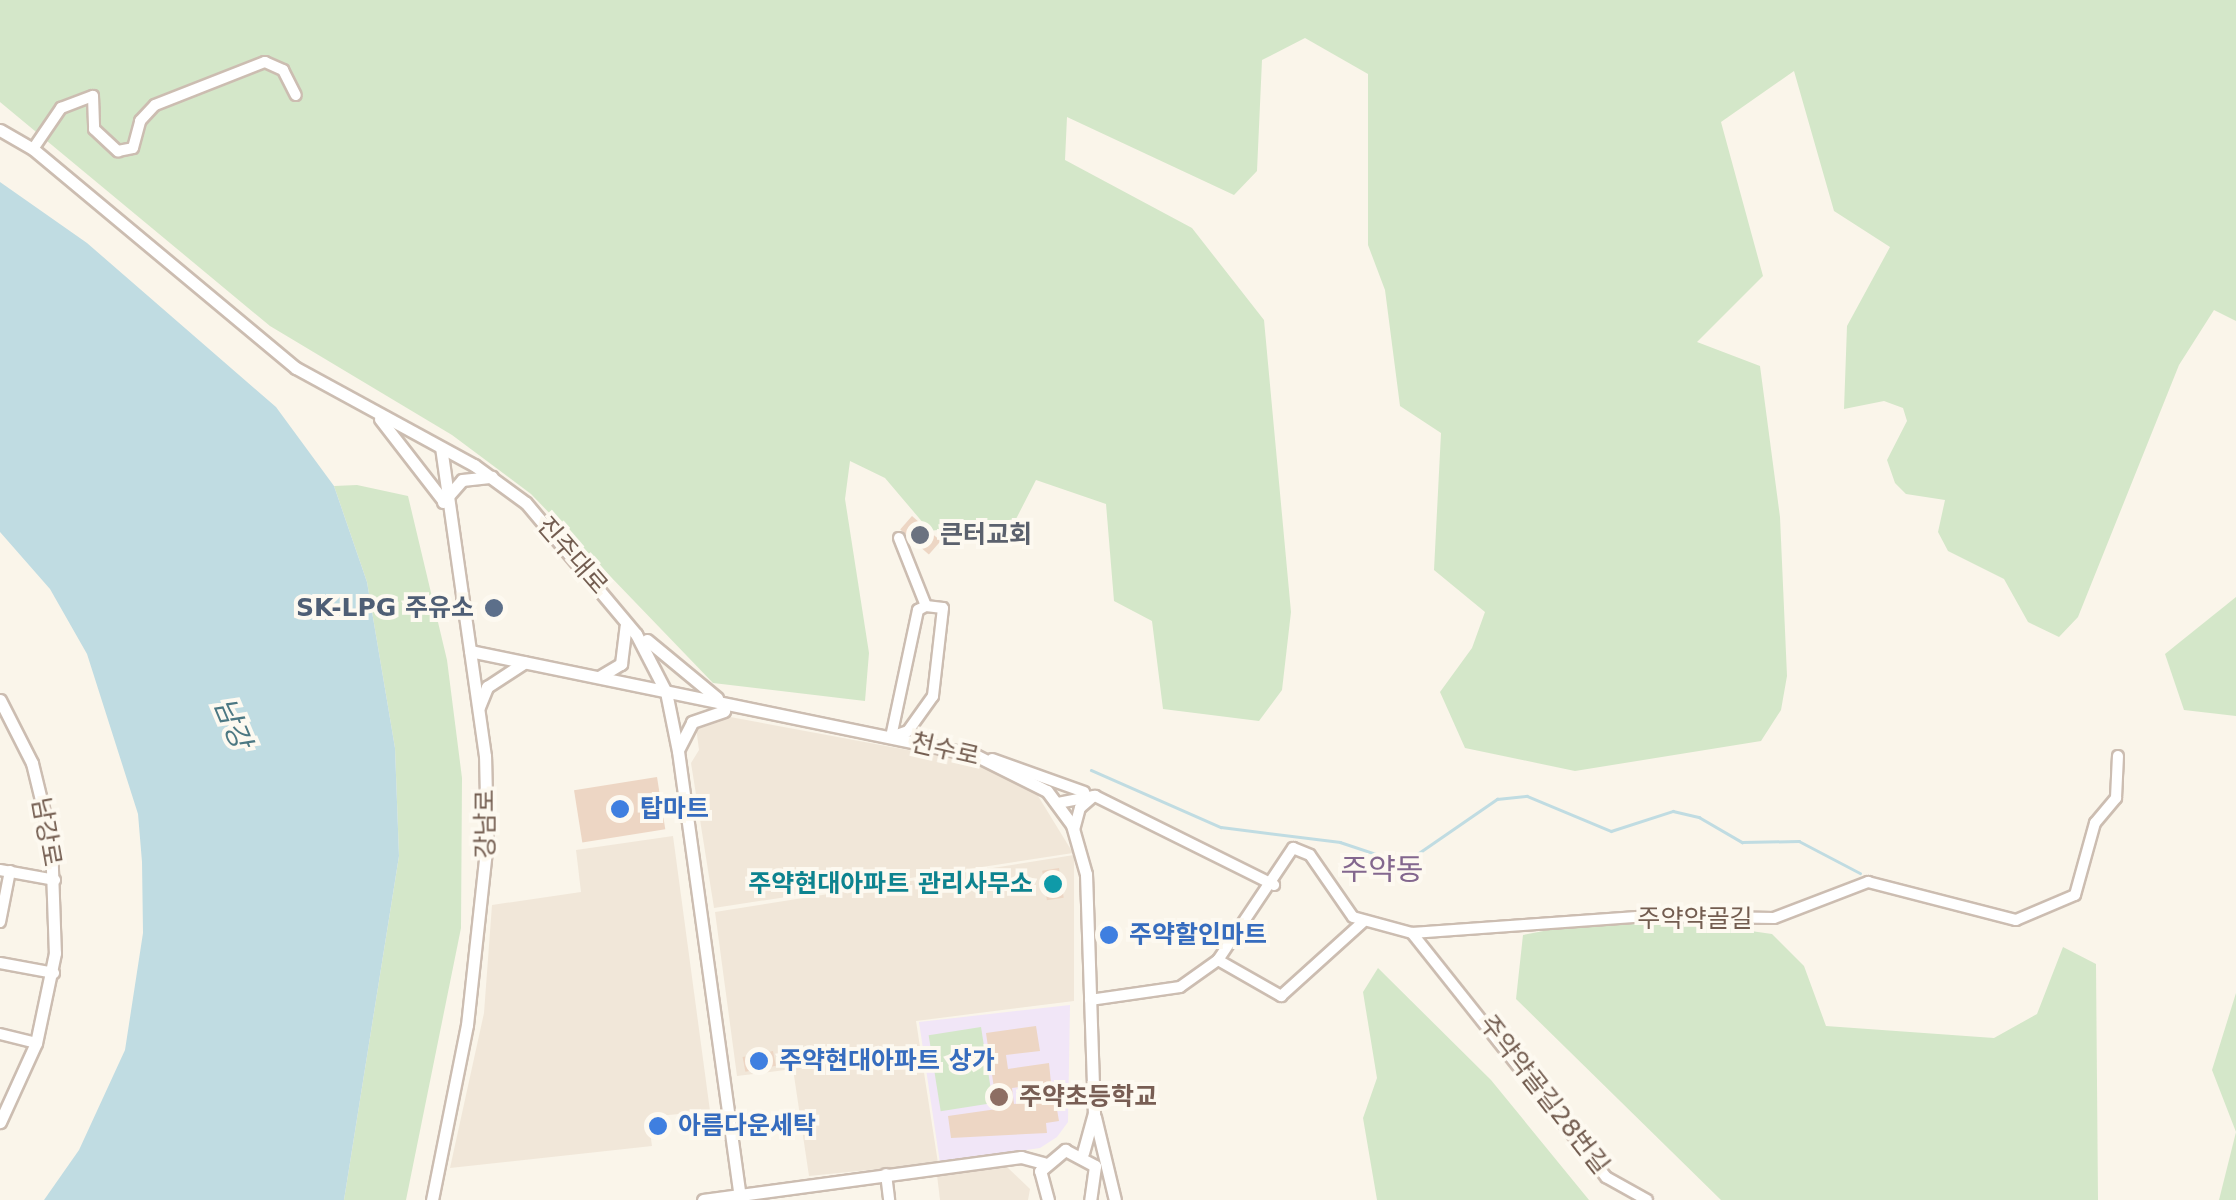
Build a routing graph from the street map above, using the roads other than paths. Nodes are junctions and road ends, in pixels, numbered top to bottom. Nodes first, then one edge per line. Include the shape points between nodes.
1 (296, 95) dead end
2 (0, 130) edge
3 (34, 149) junction
4 (374, 412) junction
5 (441, 448) junction
6 (492, 477) junction
7 (443, 502) junction
8 (899, 538) dead end
9 (926, 606) junction
10 (620, 612) junction
11 (470, 651) junction
12 (524, 662) junction
13 (595, 678) junction
14 (666, 692) junction
15 (0, 700) edge
16 (479, 707) junction
17 (753, 714) junction
18 (891, 737) junction
19 (678, 751) junction
20 (975, 754) junction
21 (2118, 756) dead end
22 (1095, 796) junction
23 (1058, 803) junction
24 (1074, 830) junction
25 (5, 871) edge
26 (54, 880) junction
27 (1274, 885) junction
28 (0, 922) edge
29 (1363, 922) junction
30 (1412, 933) junction
31 (1218, 960) junction
32 (0, 963) edge
33 (54, 973) junction
34 (1090, 1000) junction
35 (0, 1034) edge
36 (36, 1042) junction
37 (1094, 1113) junction
38 (0, 1122) edge
39 (1083, 1153) junction
40 (1044, 1163) junction
41 (886, 1174) junction
42 (740, 1198) edge
43 (1095, 1198) edge
44 (432, 1200) edge
45 (703, 1200) edge
46 (889, 1200) edge
47 (1048, 1200) edge
48 (1115, 1200) edge
49 (1647, 1200) edge

1 - 3 street via 283,70 264,62 155,105 140,121 133,148 118,150 94,129 93,96 62,108
2 - 3 street, 진주대로
3 - 4 street, 진주대로 via 266,345
4 - 5 street, 진주대로
4 - 7 street
5 - 6 street, 진주대로
5 - 7 street, 강남로
6 - 7 street via 462,480
6 - 10 street, 진주대로 via 526,503
7 - 11 street, 강남로
8 - 9 street
9 - 18 street via 918,610
9 - 18 street via 943,608 933,696 914,724
10 - 13 street via 626,653 615,672
10 - 14 street, 진주대로
10 - 17 street via 696,688
11 - 12 street, 천수로
11 - 16 street, 강남로
12 - 13 street, 천수로
12 - 16 street via 487,687
13 - 14 street, 천수로
14 - 17 street, 천수로
14 - 19 street, 진주대로
15 - 26 street, 남강로 via 32,764
16 - 44 street, 강남로 via 486,876
17 - 18 street, 천수로
17 - 19 street via 702,714
18 - 20 street, 천수로
19 - 42 street, 진주대로
20 - 22 street
20 - 23 street, 천수로 via 1022,774
21 - 30 street, 주약약골길 via 2116,798 2095,823 2074,895 2016,920 1868,882 1774,918 1646,916
22 - 23 street
22 - 24 street via 1080,808
22 - 27 street
23 - 24 street, 천수로
24 - 34 street, 천수로 via 1086,874
25 - 26 street
25 - 28 street
26 - 33 street, 남강로
27 - 29 street via 1293,848 1310,855 1326,887
27 - 31 street
29 - 30 street, 주약약골길
29 - 31 street via 1280,996
30 - 49 street, 주약약골길28번길 via 1606,1177
31 - 34 street via 1180,988
32 - 33 street
33 - 36 street, 남강로
34 - 37 street, 천수로
35 - 36 street
36 - 38 street, 남강로
37 - 39 street, 천수로
37 - 48 street
39 - 40 street via 1065,1150
39 - 43 street via 1096,1166
40 - 41 street via 1021,1157
40 - 47 street via 1039,1180
41 - 42 street
41 - 46 street
42 - 45 street

